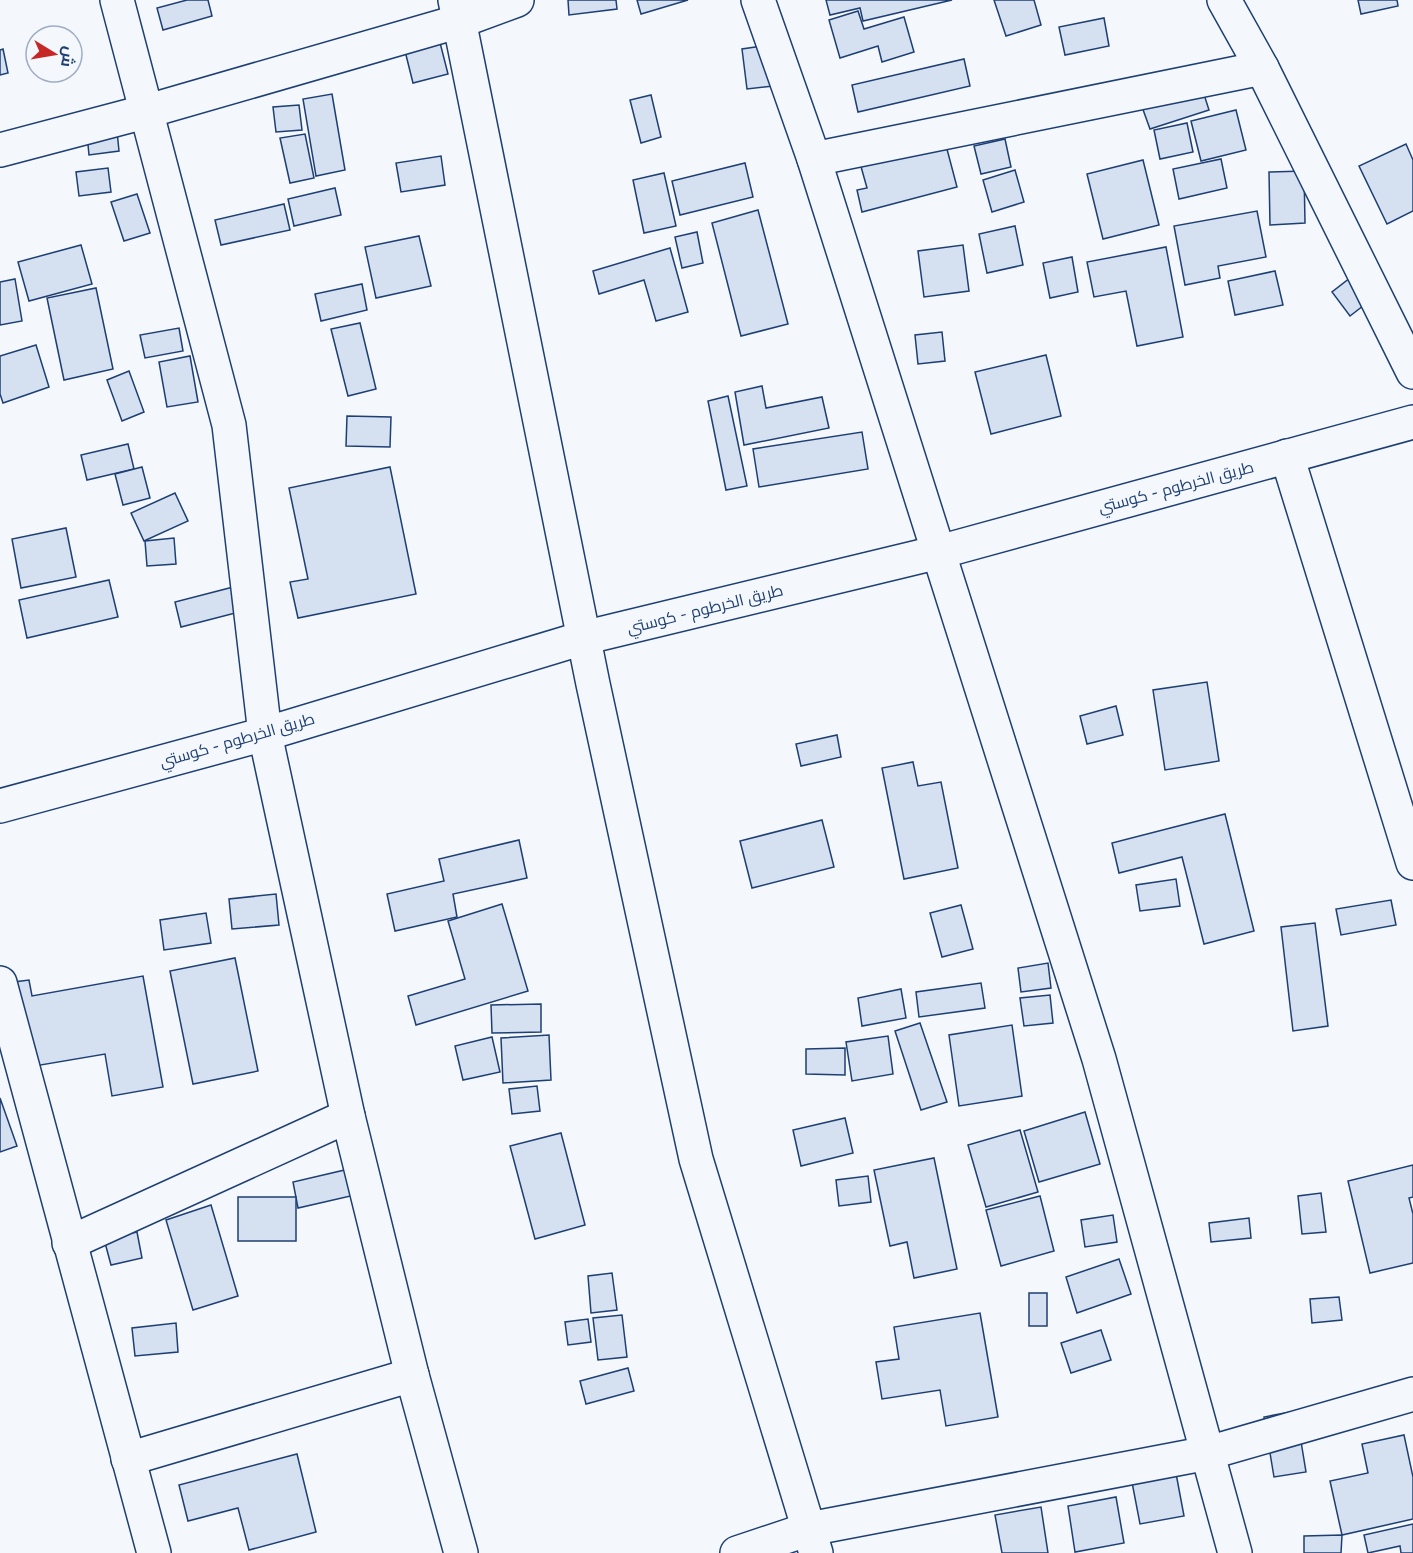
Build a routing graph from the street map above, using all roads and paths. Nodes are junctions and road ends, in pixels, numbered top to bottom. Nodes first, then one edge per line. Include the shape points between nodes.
1 (117, 0) edge
2 (517, 0) edge
3 (758, 0) edge
4 (1224, 0) edge
5 (458, 10) edge
6 (1262, 68) junction
7 (148, 111) junction
8 (0, 150) edge
9 (814, 159) junction
10 (1413, 372) edge
11 (1413, 422) edge
12 (1287, 456) junction
13 (939, 552) junction
14 (583, 638) junction
15 (265, 734) junction
16 (0, 806) edge
17 (1413, 863) edge
18 (0, 983) edge
19 (348, 1116) junction
20 (69, 1243) junction
21 (412, 1376) junction
22 (1413, 1394) edge
23 (1208, 1452) junction
24 (128, 1459) junction
25 (812, 1541) edge
26 (154, 1553) edge
27 (460, 1553) edge
28 (737, 1553) edge
29 (1235, 1553) edge

1 - 7 main road
2 - 5 main road
3 - 9 main road
4 - 6 main road
5 - 7 main road
5 - 14 main road
6 - 9 main road
6 - 10 main road
7 - 8 main road
7 - 15 main road via 229,425
9 - 13 main road
11 - 12 main road, طريق الخرطوم - كوستي
12 - 13 main road, طريق الخرطوم - كوستي
12 - 17 main road
13 - 14 main road, طريق الخرطوم - كوستي
13 - 23 main road via 1099,1059
14 - 15 main road, طريق الخرطوم - كوستي
14 - 25 main road via 696,1159
15 - 16 main road, طريق الخرطوم - كوستي
15 - 19 main road
18 - 20 main road
19 - 20 main road
19 - 21 main road
20 - 24 main road
21 - 24 main road
21 - 27 main road
22 - 23 main road
23 - 25 main road
23 - 29 main road
24 - 26 main road
25 - 28 main road

